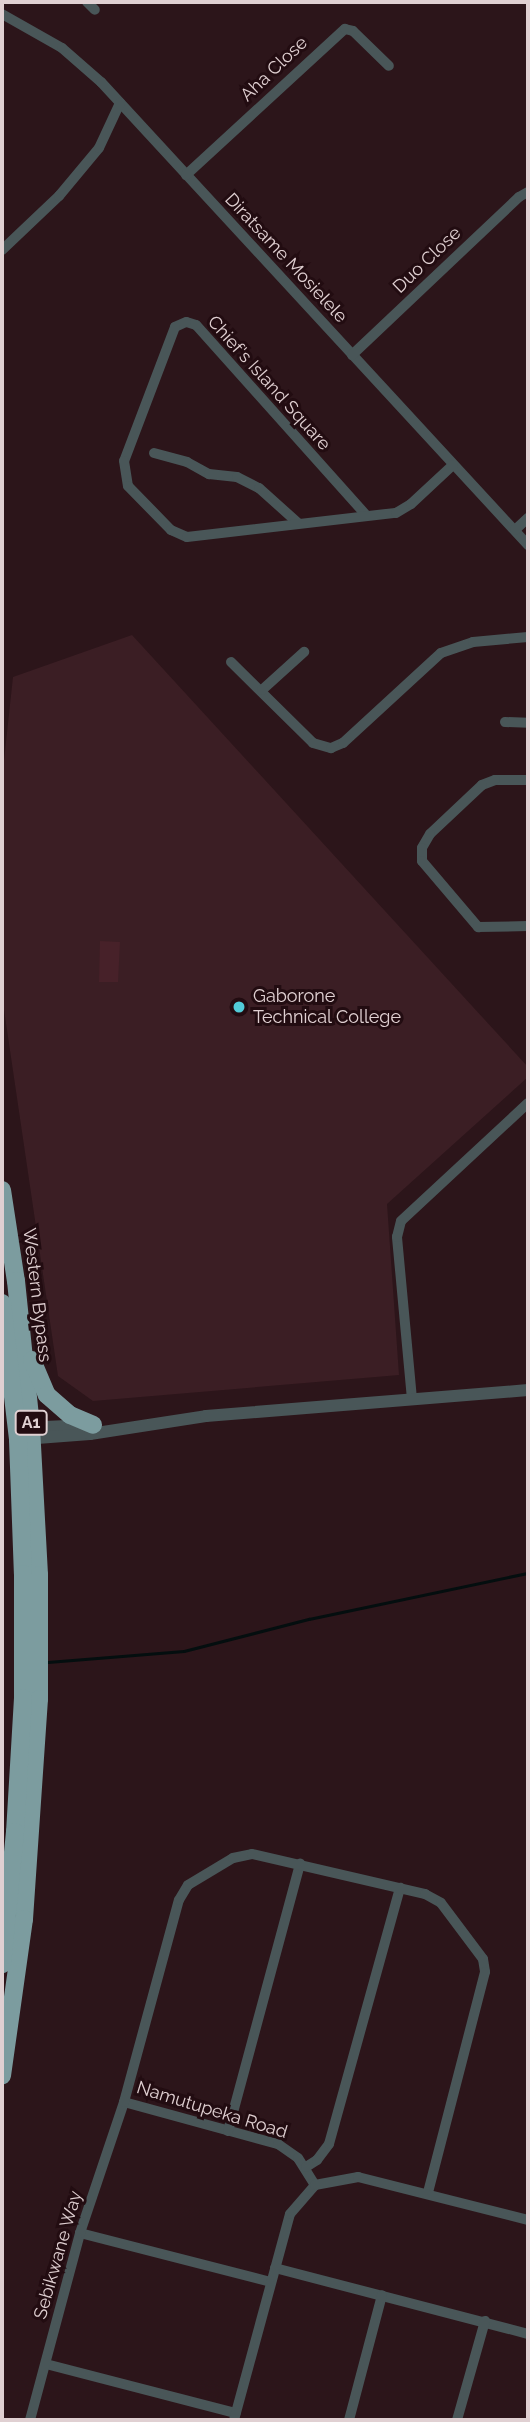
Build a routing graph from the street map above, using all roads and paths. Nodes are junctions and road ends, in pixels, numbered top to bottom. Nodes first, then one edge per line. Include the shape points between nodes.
1 (2, 14) edge
2 (389, 66) dead end
3 (120, 103) junction
4 (186, 176) junction
5 (528, 192) edge
6 (2, 250) edge
7 (352, 355) junction
8 (154, 453) dead end
9 (453, 465) junction
10 (366, 515) junction
11 (528, 518) edge
12 (298, 523) junction
13 (515, 530) junction
14 (528, 545) edge
15 (528, 638) edge
16 (304, 652) dead end
17 (231, 662) dead end
18 (262, 690) junction
19 (505, 722) dead end
20 (528, 723) edge
21 (528, 780) edge
22 (528, 926) edge
23 (528, 1103) edge
24 (2, 1190) edge
25 (16, 1282) junction
26 (2, 1303) edge
27 (528, 1390) edge
28 (412, 1399) junction
29 (93, 1425) junction
30 (117, 1427) junction
31 (25, 1433) junction
32 (300, 1864) junction
33 (400, 1888) junction
34 (2, 1964) edge
35 (2, 2075) edge
36 (124, 2102) junction
37 (228, 2131) junction
38 (306, 2167) junction
39 (315, 2185) junction
40 (428, 2192) junction
41 (528, 2220) edge
42 (80, 2233) junction
43 (275, 2268) junction
44 (271, 2283) junction
45 (382, 2295) junction
46 (485, 2321) junction
47 (528, 2334) edge
48 (46, 2364) junction
49 (235, 2417) edge
50 (30, 2420) edge
51 (349, 2420) edge
52 (457, 2420) edge

1 - 3 street, Diratsame Mosielele via 62,48
2 - 4 street, Aha Close via 353,31 345,29
3 - 4 street, Diratsame Mosielele
3 - 6 street via 99,148 59,196
4 - 7 street, Diratsame Mosielele
5 - 7 street, Duo Close
7 - 9 street, Diratsame Mosielele
8 - 12 street via 209,474 237,477 259,488
9 - 10 street, Chief's Island Square via 396,513
9 - 13 street, Diratsame Mosielele
10 - 12 street, Chief's Island Square
10 - 12 street, Chief's Island Square via 196,325 186,322 176,327 124,461 128,486 171,530 187,537
11 - 13 street
13 - 14 street, Diratsame Mosielele
15 - 18 street via 473,642 440,653 343,743 331,748 313,743
16 - 18 street
17 - 18 street
19 - 20 street
21 - 22 street via 495,780 482,785 430,834 422,848 422,861 478,927
23 - 28 street via 401,1221 397,1237
24 - 25 highway, Western Bypass / A1
25 - 29 highway via 40,1383 57,1406
25 - 31 highway, Western Bypass / A1
26 - 31 highway, Western Bypass / A1
27 - 28 street
28 - 30 street
29 - 30 street
29 - 31 street
30 - 31 street via 90,1434
31 - 34 highway, Western Bypass / A1 via 23,1698
31 - 35 highway, Western Bypass / A1 via 39,1575 39,1699 24,1919
32 - 33 street, Sebikwane Way
32 - 36 street, Sebikwane Way via 244,1854 188,1885 179,1900
32 - 37 street
33 - 38 street via 329,2144
33 - 40 street, Sebikwane Way via 441,1903 485,1965
36 - 37 street, Namutupeka Road
36 - 42 street, Sebikwane Way
37 - 38 street, Namutupeka Road via 278,2144
38 - 39 street, Namutupeka Road
39 - 40 street via 358,2177
39 - 43 street via 290,2214
40 - 41 street
42 - 44 street
42 - 48 street, Sebikwane Way
43 - 44 street
43 - 45 street
44 - 49 street
45 - 46 street
45 - 51 street
46 - 47 street
46 - 52 street
48 - 49 street
48 - 50 street, Sebikwane Way

